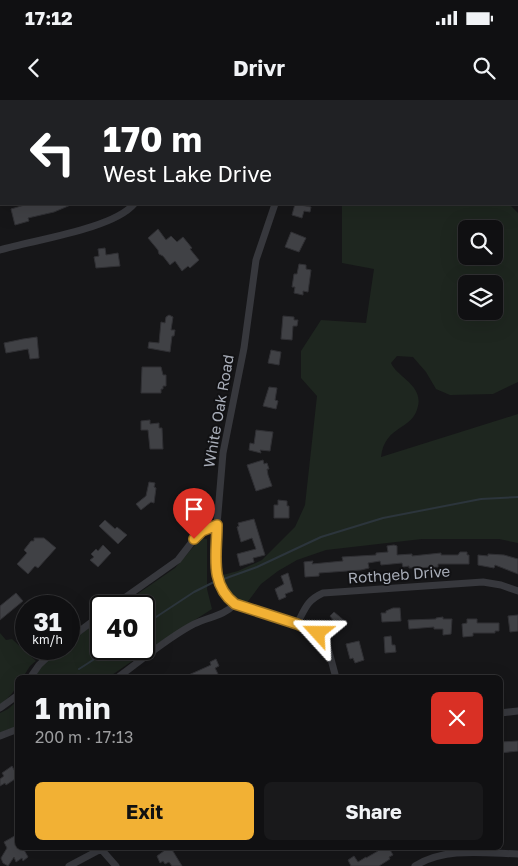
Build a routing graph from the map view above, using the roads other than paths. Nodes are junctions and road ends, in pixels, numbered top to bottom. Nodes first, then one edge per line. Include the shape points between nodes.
1 (133, 205) edge
2 (275, 205) edge
3 (0, 250) edge
4 (217, 525) junction
5 (518, 591) edge
6 (129, 595) edge
7 (235, 604) junction
8 (297, 624) junction
9 (44, 660) edge
10 (32, 675) edge
11 (121, 675) edge
12 (335, 675) edge
13 (15, 698) edge
14 (0, 708) edge
15 (518, 711) edge
16 (503, 713) edge
17 (15, 730) edge
18 (0, 736) edge
19 (98, 850) edge
20 (104, 850) edge
21 (518, 854) edge
22 (69, 866) edge
23 (116, 866) edge
24 (415, 866) edge

1 - 3 street via 110,221
2 - 4 street, White Oak Road via 256,260 244,348 223,453
4 - 6 street via 199,534 178,560
4 - 7 street, White Oak Road via 218,584
5 - 8 street, Rothgeb Drive via 483,582 323,593 307,603
7 - 8 street
7 - 11 street via 228,611 184,630
8 - 12 street via 318,633 328,648
9 - 10 street
13 - 14 street
15 - 16 street
17 - 18 street
19 - 22 street
20 - 23 street
21 - 24 street via 441,854 426,858

